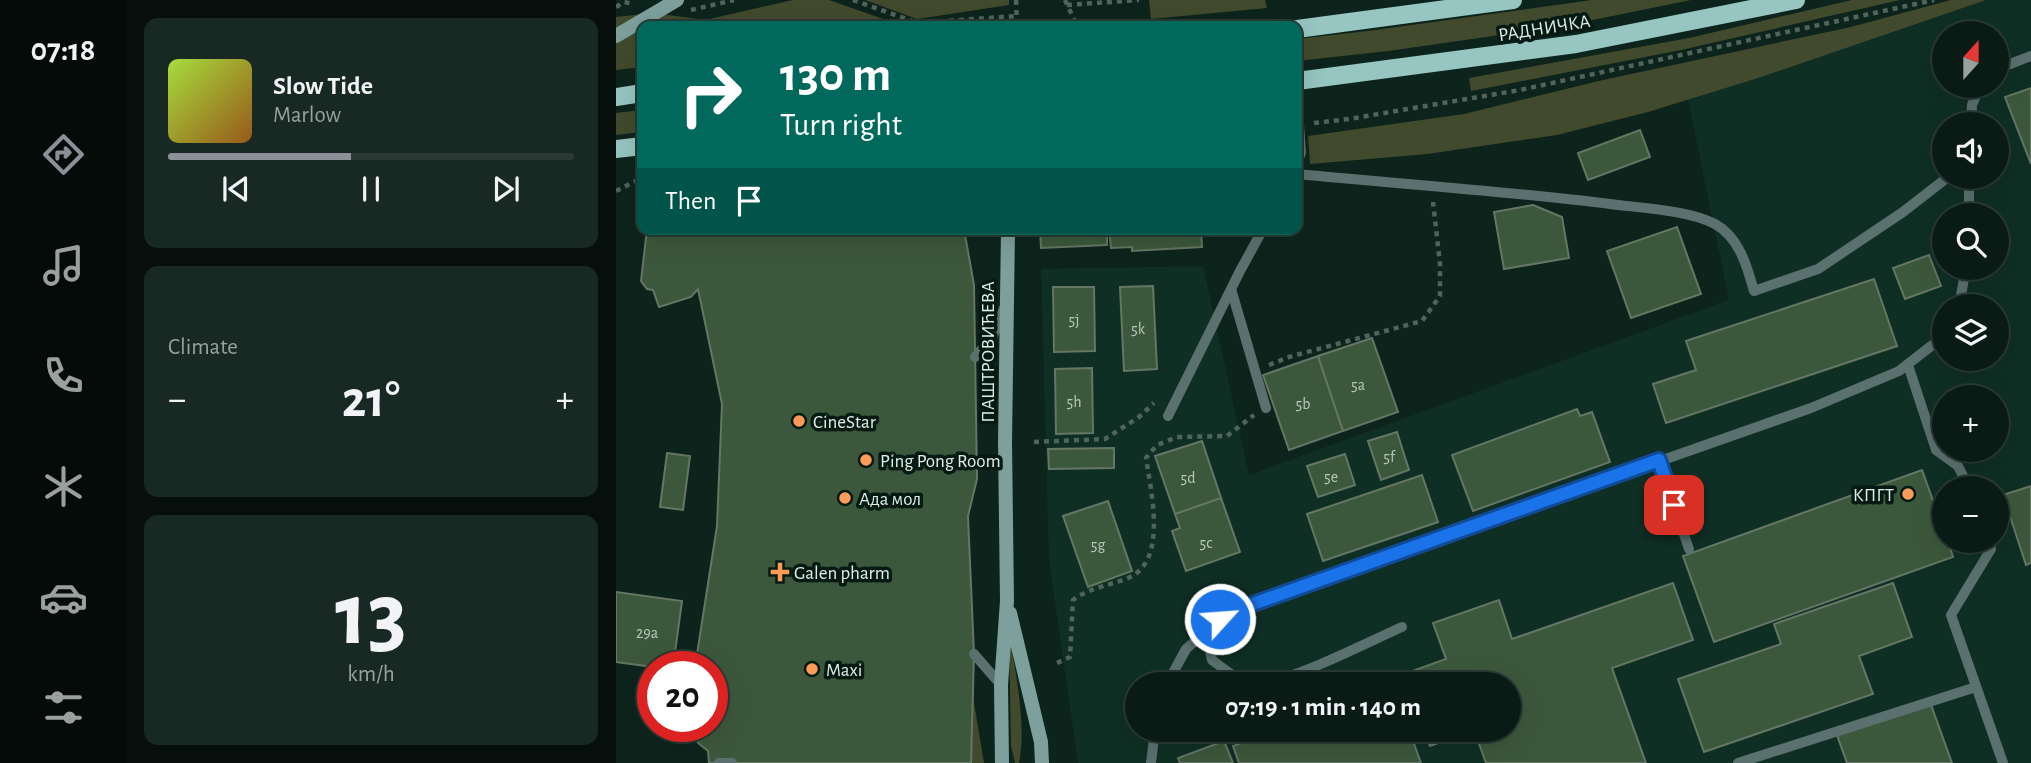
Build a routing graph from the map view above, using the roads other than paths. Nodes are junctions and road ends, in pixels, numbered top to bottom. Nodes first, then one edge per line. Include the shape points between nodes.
1 (677, 0) edge
2 (1513, 0) edge
3 (1796, 0) edge
4 (641, 21) edge
5 (637, 24) edge
6 (1302, 28) edge
7 (616, 36) edge
8 (2031, 56) edge
9 (2009, 64) edge
10 (1302, 80) edge
11 (637, 94) edge
12 (616, 97) edge
13 (637, 147) edge
14 (616, 149) edge
15 (1302, 174) edge
16 (1933, 189) edge
17 (1007, 235) edge
18 (1261, 235) edge
19 (1231, 289) junction
20 (1006, 299) junction
21 (1932, 346) edge
22 (975, 357) dead end
23 (1908, 365) junction
24 (1266, 408) road end
25 (1168, 416) dead end
26 (1659, 460) junction
27 (1963, 476) edge
28 (1689, 549) dead end
29 (1989, 553) edge
30 (1007, 601) junction
31 (1220, 619) junction
32 (1402, 627) dead end
33 (974, 654) dead end
34 (1174, 672) edge
35 (1001, 685) junction
36 (1976, 687) junction
37 (1154, 742) edge
38 (719, 763) edge
39 (732, 763) edge
40 (1002, 763) edge
41 (1042, 763) edge
42 (1151, 763) edge
43 (1738, 763) edge
44 (2004, 763) edge

1 - 4 main road
2 - 6 main road, РАДНИЧКА
3 - 10 main road, РАДНИЧКА via 1576,44
5 - 7 main road
8 - 9 lane
11 - 12 main road
13 - 14 main road
15 - 16 lane via 1671,212 1713,223 1728,233 1744,258 1754,291 1818,269
17 - 20 main road, ПАШТРОВИЋЕВА
18 - 19 lane
19 - 24 lane
19 - 25 lane
20 - 22 lane via 993,336
20 - 30 main road, ПАШТРОВИЋЕВА
21 - 23 lane
23 - 26 lane via 1811,408
23 - 27 lane via 1936,450 1958,466
26 - 28 lane
26 - 31 lane
29 - 36 lane via 1951,615
30 - 35 main road, ПАШТРОВИЋЕВА
30 - 41 main road, ПАШТРОВИЋЕВА
31 - 32 lane via 1208,642 1212,660 1253,684 1279,680
31 - 34 lane via 1186,649
33 - 35 lane
35 - 40 main road, ПАШТРОВИЋЕВА
36 - 43 lane
36 - 44 lane
37 - 42 lane
38 - 39 lane

